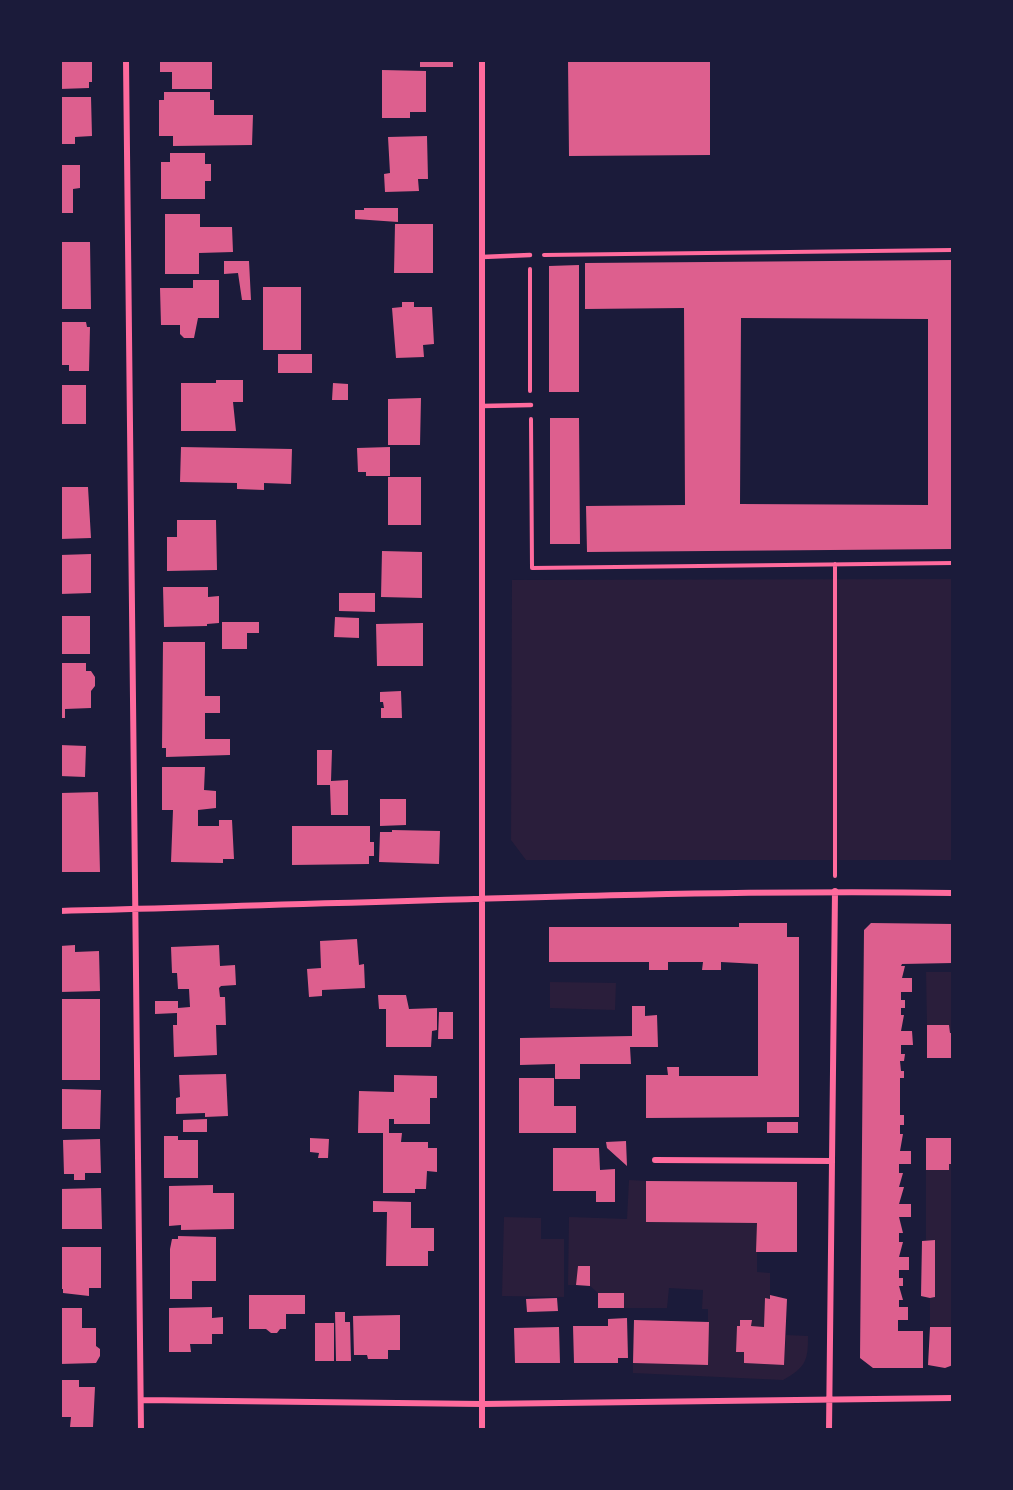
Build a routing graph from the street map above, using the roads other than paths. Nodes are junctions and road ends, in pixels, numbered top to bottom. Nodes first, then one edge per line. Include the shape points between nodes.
1 (126, 60) edge
2 (482, 60) edge
3 (530, 255) road end
4 (482, 257) junction
5 (531, 405) road end
6 (482, 406) junction
7 (835, 891) junction
8 (953, 893) edge
9 (482, 897) junction
10 (136, 909) junction
11 (60, 911) edge
12 (655, 1160) dead end
13 (832, 1161) junction
14 (829, 1398) junction
15 (953, 1398) edge
16 (142, 1400) junction
17 (482, 1404) junction
18 (141, 1430) edge
19 (482, 1430) edge
20 (829, 1430) edge

1 - 10 street
2 - 4 street
3 - 4 lane
4 - 6 street
5 - 6 lane
6 - 9 street
7 - 8 street
7 - 9 street
7 - 13 street
9 - 10 street
9 - 17 street
10 - 11 street
10 - 16 street
12 - 13 street
13 - 14 street
14 - 15 street
14 - 17 street
14 - 20 street
16 - 17 street
16 - 18 street
17 - 19 street

